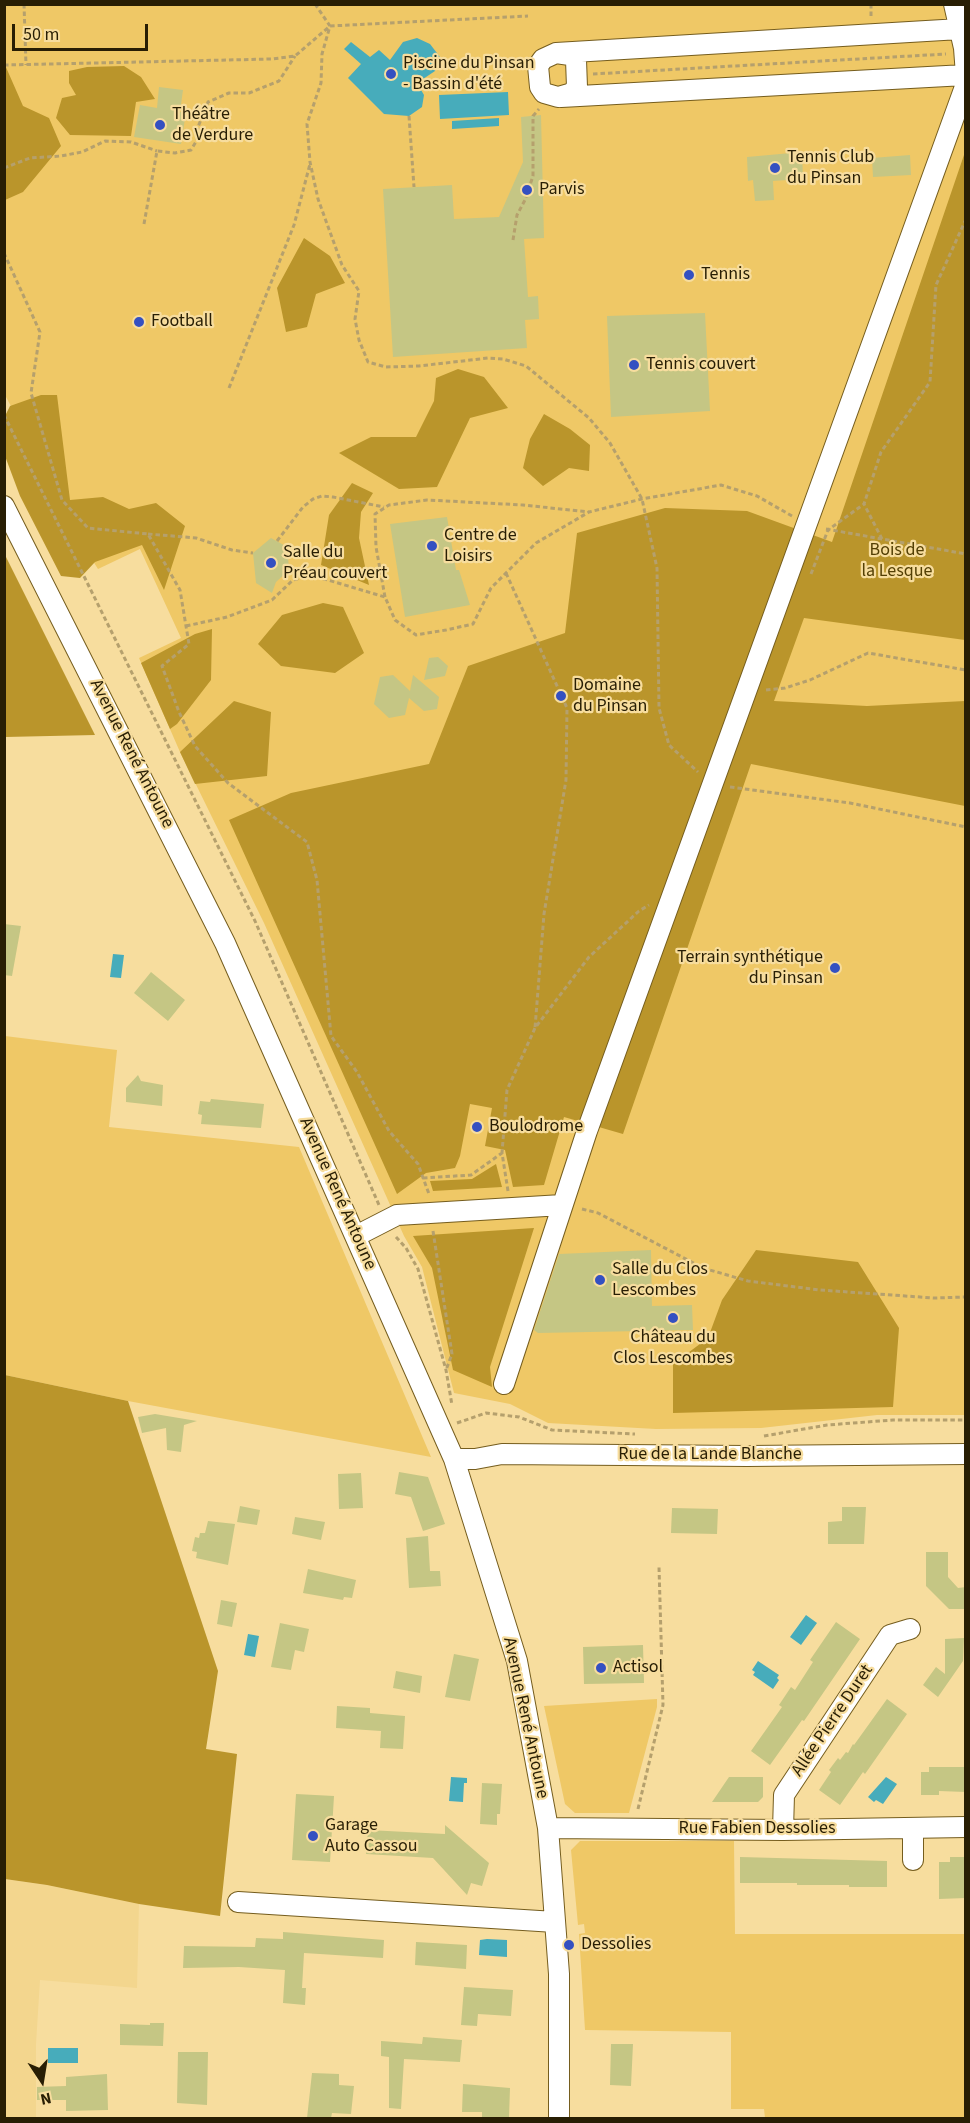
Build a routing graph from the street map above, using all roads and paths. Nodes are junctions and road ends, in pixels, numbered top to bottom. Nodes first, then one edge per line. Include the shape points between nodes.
1 (24, 4) edge
2 (315, 4) edge
3 (954, 4) edge
4 (528, 16) dead end
5 (330, 26) junction
6 (960, 28) junction
7 (556, 52) junction
8 (964, 53) edge
9 (295, 56) junction
10 (26, 64) junction
11 (4, 65) edge
12 (577, 75) junction
13 (966, 75) edge
14 (966, 84) edge
15 (555, 97) junction
16 (410, 116) dead end
17 (157, 151) junction
18 (310, 162) junction
19 (4, 168) edge
20 (414, 187) dead end
21 (966, 219) edge
22 (144, 224) dead end
23 (513, 240) dead end
24 (4, 253) edge
25 (229, 388) dead end
26 (4, 415) edge
27 (642, 499) junction
28 (864, 504) junction
29 (4, 506) edge
30 (386, 507) junction
31 (589, 512) junction
32 (828, 530) dead end
33 (148, 534) junction
34 (882, 540) dead end
35 (277, 541) dead end
36 (253, 553) dead end
37 (506, 573) junction
38 (385, 597) junction
39 (186, 626) junction
40 (966, 670) edge
41 (760, 696) dead end
42 (713, 784) junction
43 (966, 827) edge
44 (674, 891) junction
45 (535, 1029) junction
46 (502, 1153) junction
47 (423, 1178) junction
48 (562, 1205) junction
49 (511, 1208) junction
50 (429, 1212) junction
51 (386, 1221) junction
52 (356, 1236) junction
53 (966, 1297) edge
54 (446, 1370) junction
55 (504, 1384) dead end
56 (966, 1420) edge
57 (640, 1435) dead end
58 (762, 1436) dead end
59 (966, 1454) edge
60 (454, 1459) junction
61 (659, 1567) dead end
62 (910, 1629) dead end
63 (966, 1827) edge
64 (548, 1828) junction
65 (913, 1828) junction
66 (634, 1829) junction
67 (783, 1830) junction
68 (913, 1860) dead end
69 (238, 1902) dead end
70 (555, 1922) junction
71 (558, 2118) edge

1 - 10 path
2 - 5 path
3 - 6 street
4 - 5 path
5 - 9 path
5 - 18 path via 322,54 321,83 307,124
6 - 7 street
6 - 8 street
7 - 12 street via 576,60
7 - 15 street via 538,66 540,87
8 - 12 path
8 - 13 street
9 - 10 path
9 - 17 path via 279,81 208,102 191,150
10 - 11 path
12 - 15 street via 573,93
13 - 15 street
14 - 42 street
15 - 23 path via 533,116 533,176 517,215
16 - 20 path
17 - 19 path via 131,142 105,141 82,152 30,158
17 - 22 path
18 - 25 path via 294,225
18 - 27 path via 318,199 342,265 359,291 355,319 368,362 386,367 488,358 526,366 590,418 610,443
21 - 28 path via 936,285 930,382 881,452
24 - 33 path via 40,332 31,393 62,500 88,528
26 - 51 path via 255,921
27 - 31 path
27 - 42 path via 657,568 659,708 669,745
28 - 32 path
28 - 34 path
29 - 52 street, Avenue René Antoune via 225,944
30 - 31 path via 427,500
30 - 35 path via 322,496 303,507
30 - 38 path via 375,514
31 - 37 path via 536,543
33 - 36 path via 195,538
33 - 39 path via 180,590
37 - 38 path via 491,588 473,624 446,630 416,635 395,620
37 - 45 path via 567,708 566,780 544,914
38 - 39 path via 310,575 293,580 272,600 227,617
39 - 47 path via 189,644 162,666 179,712 195,746 228,783 307,842 316,880 330,1036 357,1072 389,1131 418,1164
40 - 41 path via 868,653 810,680 765,690
42 - 43 path via 850,803
42 - 44 street
44 - 45 path via 639,911 589,957
44 - 48 street
45 - 46 path via 507,1090
46 - 47 path via 471,1175
46 - 49 path
47 - 50 path via 433,1204
48 - 49 street
48 - 53 path via 598,1213 703,1268 748,1281 820,1290
48 - 55 street
49 - 50 street
50 - 51 street via 397,1215
50 - 54 path via 452,1354
51 - 52 street
51 - 54 path via 418,1269
52 - 60 street, Avenue René Antoune
54 - 57 path via 455,1424 486,1413 519,1417 552,1430
56 - 58 path via 827,1425
59 - 60 street, Rue de la Lande Blanche via 502,1454
60 - 64 street, Avenue René Antoune via 517,1661
61 - 66 path via 663,1705
62 - 67 street, Allée Pierre Duret via 891,1635 784,1795
63 - 65 street, Rue Fabien Dessolies
64 - 66 street, Rue Fabien Dessolies
64 - 70 street, Avenue René Antoune
65 - 67 street, Rue Fabien Dessolies
65 - 68 street
66 - 67 street, Rue Fabien Dessolies
69 - 70 street
70 - 71 street, Avenue René Antoune via 560,1974

